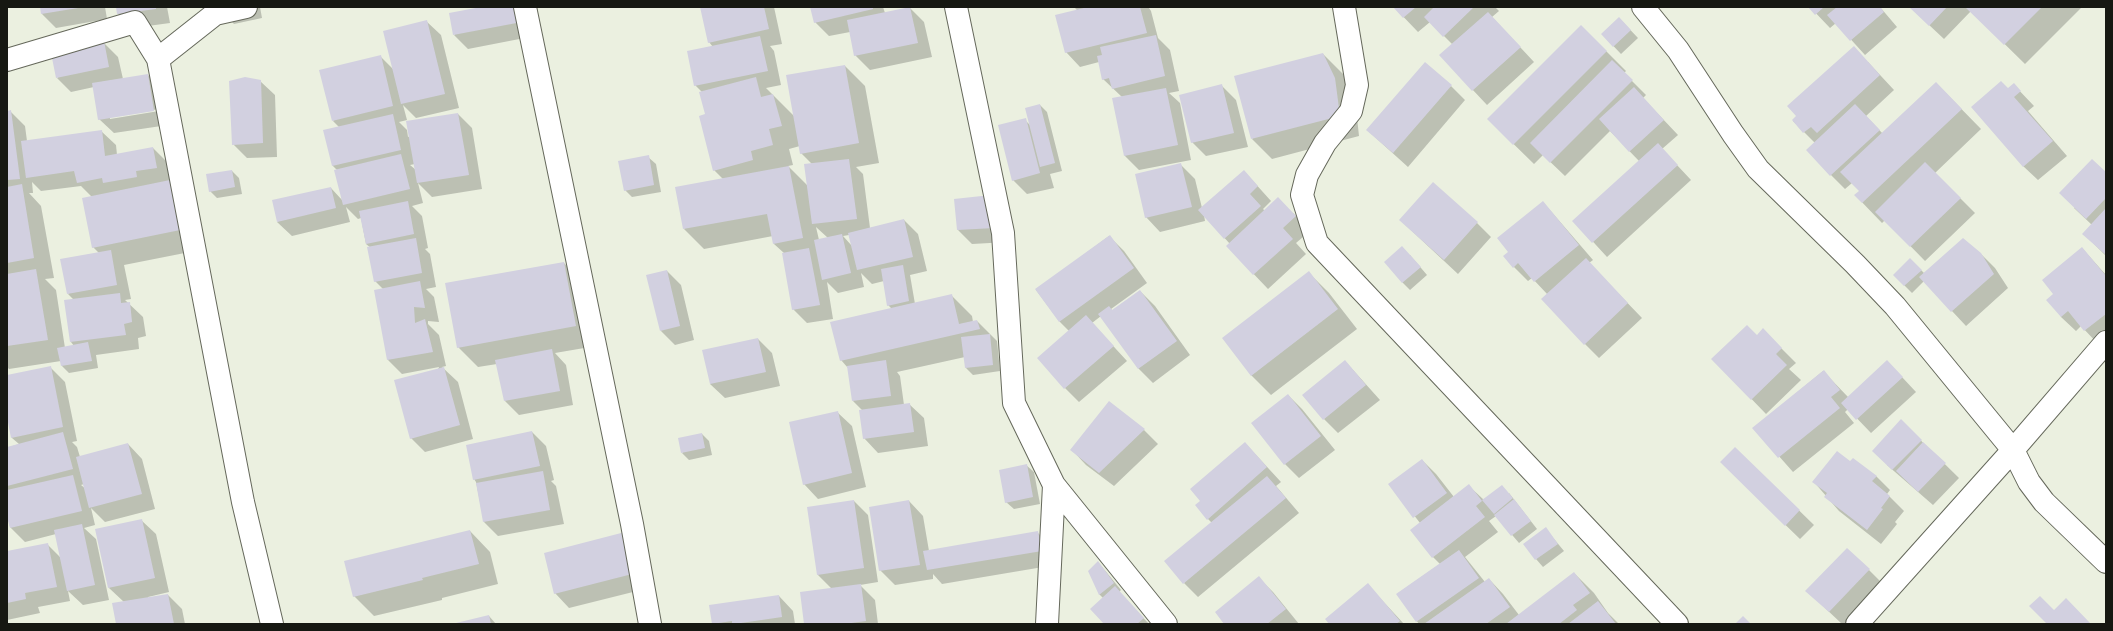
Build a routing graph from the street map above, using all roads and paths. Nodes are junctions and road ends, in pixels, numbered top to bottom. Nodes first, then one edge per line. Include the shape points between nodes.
1 (246, 7) edge
2 (525, 7) edge
3 (956, 7) edge
4 (1344, 7) edge
5 (1643, 7) edge
6 (158, 59) junction
7 (7, 60) edge
8 (2106, 342) edge
9 (2013, 450) junction
10 (1054, 485) junction
11 (2106, 562) edge
12 (272, 624) edge
13 (650, 624) edge
14 (1046, 624) edge
15 (1166, 624) edge
16 (1677, 624) edge
17 (1857, 624) edge

1 - 6 street via 215,14
2 - 13 street via 632,524
3 - 10 street via 1003,234 1014,403
4 - 16 street via 1357,84 1351,111 1325,143 1308,175 1302,195 1317,243
5 - 9 street via 1678,50 1758,169 1894,306
6 - 7 street via 135,22
6 - 12 street via 243,502
8 - 9 street
9 - 11 street via 2029,482 2044,502
9 - 17 street
10 - 14 street
10 - 15 street

